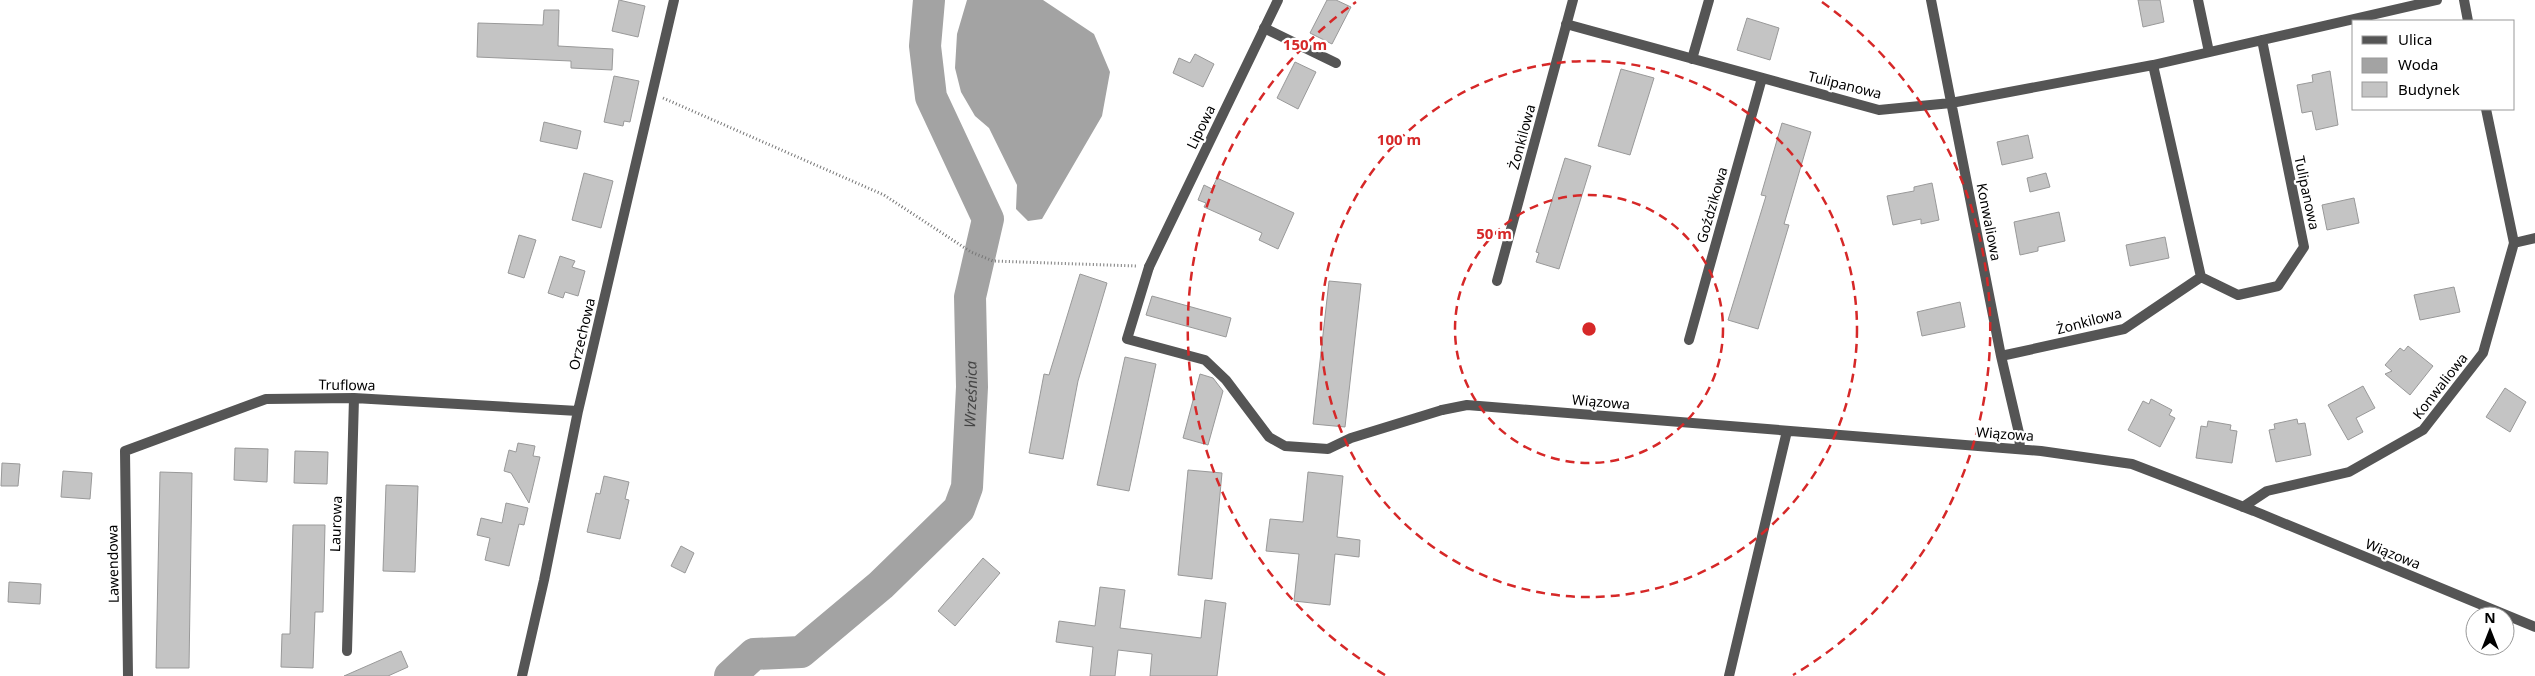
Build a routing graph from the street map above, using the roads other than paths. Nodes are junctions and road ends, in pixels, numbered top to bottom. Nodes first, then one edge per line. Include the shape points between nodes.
1 (674, 0) edge
2 (1278, 0) edge
3 (1573, 0) edge
4 (1708, 0) edge
5 (1931, 0) edge
6 (2198, 0) edge
7 (2438, 0) edge
8 (2464, 0) edge
9 (2468, 20) edge
10 (1566, 24) junction
11 (1264, 28) junction
12 (2262, 40) junction
13 (2208, 52) junction
14 (1692, 59) junction
15 (1336, 63) dead end
16 (2153, 65) junction
17 (1762, 78) junction
18 (1951, 103) junction
19 (2486, 110) edge
20 (2535, 238) edge
21 (2514, 243) junction
22 (2201, 277) junction
23 (1497, 282) dead end
24 (1689, 340) dead end
25 (2001, 356) junction
26 (354, 398) junction
27 (1442, 410) joint
28 (578, 411) junction
29 (1787, 431) junction
30 (2020, 449) junction
31 (124, 451) joint
32 (2243, 507) junction
33 (2535, 627) edge
34 (347, 650) dead end
35 (128, 676) edge
36 (522, 676) edge
37 (1729, 676) edge

1 - 28 street, Orzechowa
2 - 11 street, Lipowa
3 - 10 street, Żonkilowa
4 - 14 street
5 - 18 street, Konwaliowa
6 - 13 street
7 - 12 street, Tulipanowa
8 - 9 street
10 - 14 street, Tulipanowa
10 - 23 street, Żonkilowa
11 - 15 street
11 - 27 street, Lipowa via 1149,267 1127,339 1204,360 1226,380 1269,437 1285,446 1328,450 1351,438
12 - 13 street, Tulipanowa
12 - 22 street, Tulipanowa via 2304,247 2278,286 2238,295
13 - 16 street, Tulipanowa
14 - 17 street, Tulipanowa
16 - 18 street, Tulipanowa
16 - 22 street
17 - 18 street, Tulipanowa via 1879,110
17 - 24 street, Goździkowa
18 - 25 street, Konwaliowa
19 - 21 street, Konwaliowa
20 - 21 street
21 - 32 street, Konwaliowa via 2483,353 2423,430 2349,472 2267,491
22 - 25 street, Żonkilowa via 2124,329
25 - 30 street, Konwaliowa
26 - 28 street, Truflowa
26 - 31 street, Truflowa via 266,398
26 - 34 street, Laurowa
27 - 29 street, Wiązowa via 1467,405
28 - 36 street, Orzechowa
29 - 30 street, Wiązowa
29 - 37 street
30 - 32 street, Wiązowa via 2132,464
31 - 35 street, Lawendowa
32 - 33 street, Wiązowa

